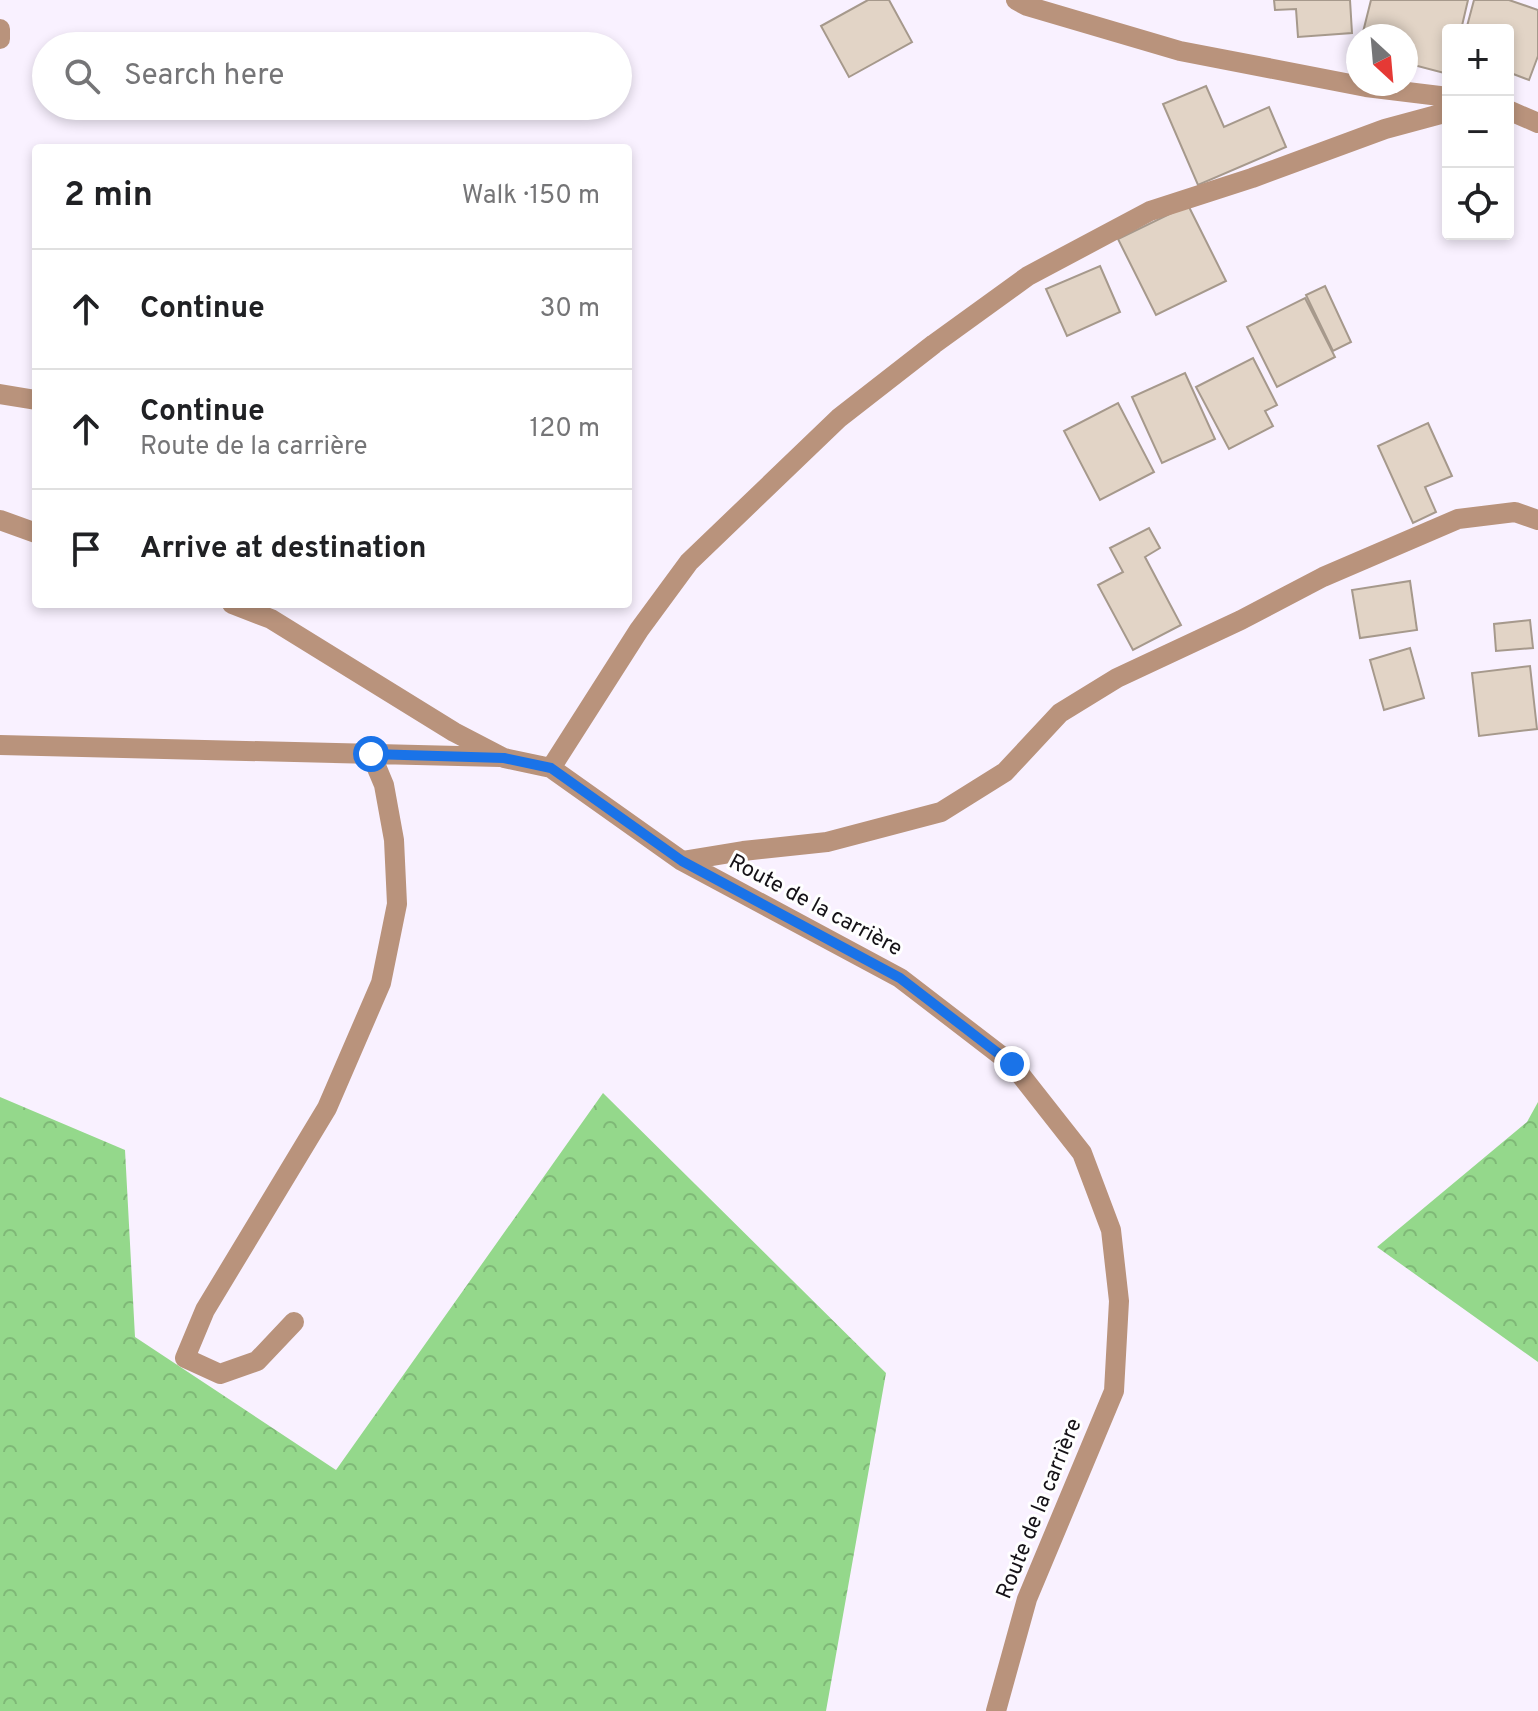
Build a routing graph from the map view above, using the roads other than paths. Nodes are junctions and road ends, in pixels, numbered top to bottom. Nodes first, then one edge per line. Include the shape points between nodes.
1 (1016, 0) edge
2 (0, 29) edge
3 (0, 39) edge
4 (1442, 96) edge
5 (1514, 113) edge
6 (1442, 114) edge
7 (1538, 123) edge
8 (0, 394) edge
9 (32, 399) edge
10 (0, 520) edge
11 (1538, 520) edge
12 (32, 532) edge
13 (242, 608) edge
14 (270, 608) edge
15 (308, 642) junction
16 (0, 745) edge
17 (371, 754) junction
18 (504, 758) junction
19 (551, 768) junction
20 (682, 861) junction
21 (294, 1322) dead end
22 (996, 1711) edge

1 - 4 street via 1180,51
2 - 3 street
5 - 7 street
6 - 19 street via 1150,211 1028,276 934,344 839,418 689,562
8 - 9 street
10 - 12 street
11 - 20 street via 1515,512 1458,519 1323,577 1117,678 1060,713 1005,772 941,812 827,842
13 - 15 street, Route de la carrière
14 - 15 street
15 - 18 street, Route de la carrière
16 - 17 street
17 - 18 street
17 - 21 street via 384,785 394,840 397,904 381,983 327,1108 205,1310 185,1358 220,1374 257,1361
18 - 19 street, Route de la carrière
19 - 20 street, Route de la carrière
20 - 22 street, Route de la carrière via 900,978 1012,1064 1082,1153 1111,1230 1119,1301 1114,1391 1027,1599

